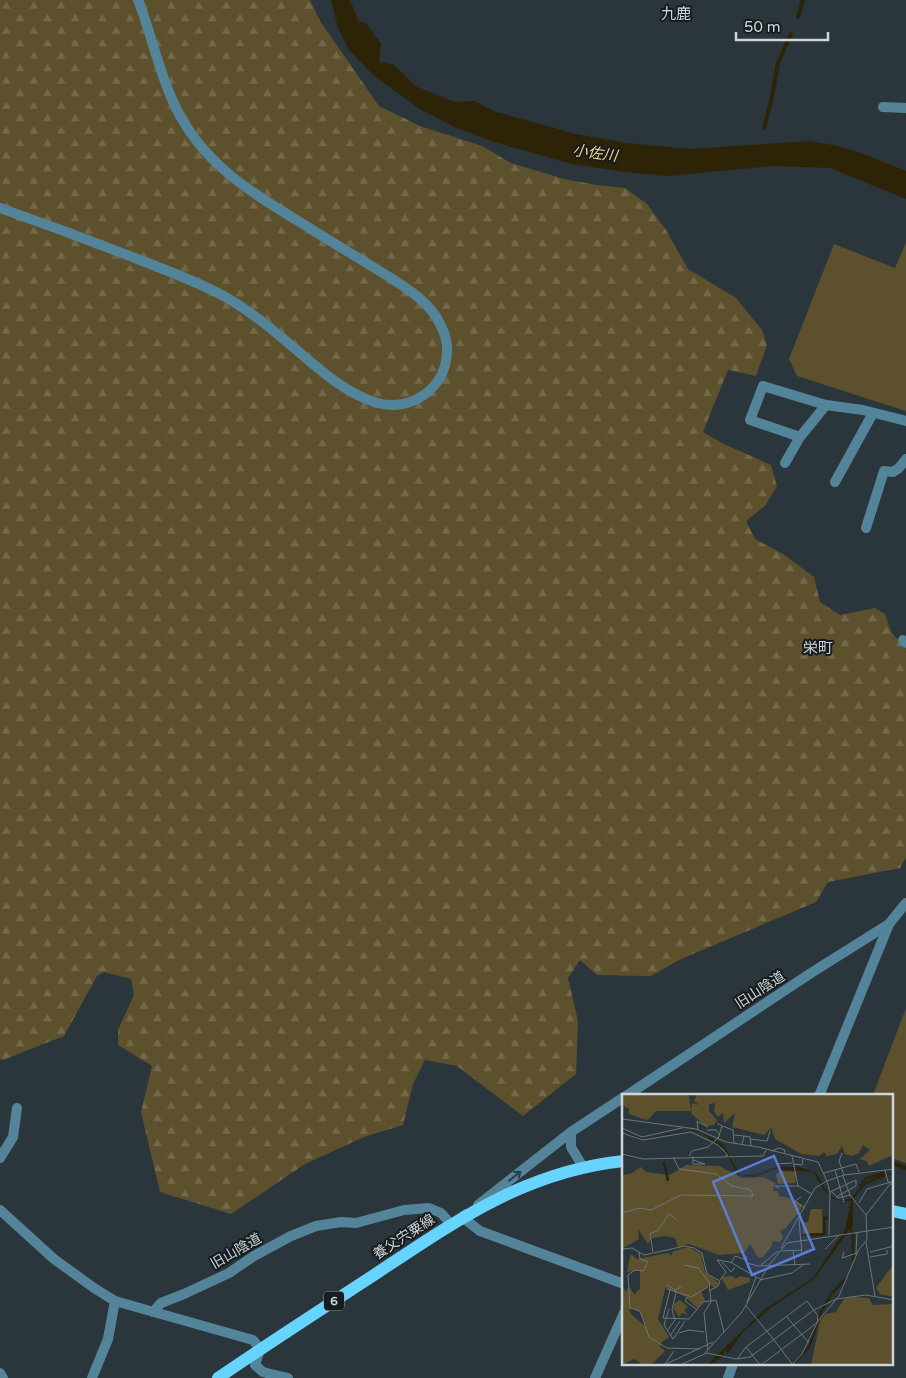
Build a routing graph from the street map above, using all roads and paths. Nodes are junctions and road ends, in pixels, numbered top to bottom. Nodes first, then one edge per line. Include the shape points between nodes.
1 (138, 0) edge
2 (883, 106) dead end
3 (906, 108) edge
4 (0, 208) edge
5 (826, 405) junction
6 (872, 413) junction
7 (906, 421) edge
8 (800, 437) junction
9 (906, 458) edge
10 (785, 464) dead end
11 (835, 482) dead end
12 (866, 528) dead end
13 (906, 903) edge
14 (889, 924) junction
15 (628, 1094) edge
16 (820, 1094) edge
17 (622, 1098) edge
18 (17, 1108) dead end
19 (571, 1132) junction
20 (0, 1158) edge
21 (622, 1161) edge
22 (582, 1167) junction
23 (0, 1210) edge
24 (462, 1217) junction
25 (451, 1224) junction
26 (622, 1283) edge
27 (115, 1301) junction
28 (153, 1312) junction
29 (622, 1317) edge
30 (260, 1349) junction
31 (732, 1366) edge
32 (0, 1373) edge
33 (2, 1378) edge
34 (92, 1378) edge
35 (218, 1378) edge
36 (288, 1378) edge
37 (595, 1378) edge
38 (728, 1378) edge

1 - 4 street via 176,108 212,160 243,187 394,280 428,306 439,322 447,353 436,384 413,402 397,405 363,398 343,387 245,310 205,286
2 - 3 street
5 - 6 street
5 - 8 street
5 - 8 street via 763,386 750,420
6 - 7 street
6 - 11 street
8 - 10 street
9 - 12 street via 893,472 884,471
13 - 14 street, 旧山陰道
14 - 15 street, 旧山陰道
14 - 16 street
17 - 19 street, 旧山陰道
18 - 20 street via 13,1137
19 - 22 street via 571,1147
24 -> 19 street, 旧山陰道
21 - 22 main road, 養父宍粟線 / 6
22 - 24 main road, 養父宍粟線 / 6 via 516,1189
23 - 27 street via 54,1259
24 - 25 main road, 養父宍粟線 / 6
24 - 26 street via 480,1231
25 - 28 street, 旧山陰道 via 441,1213 429,1208 404,1210 356,1223 316,1226 291,1236 229,1273 161,1302
25 - 30 main road, 養父宍粟線 / 6
27 - 28 street
27 - 34 street via 108,1339
28 - 30 street via 253,1340
29 - 37 street
30 - 35 main road, 養父宍粟線 / 6
30 - 36 street via 255,1365 263,1372
31 - 38 street
32 - 33 street

